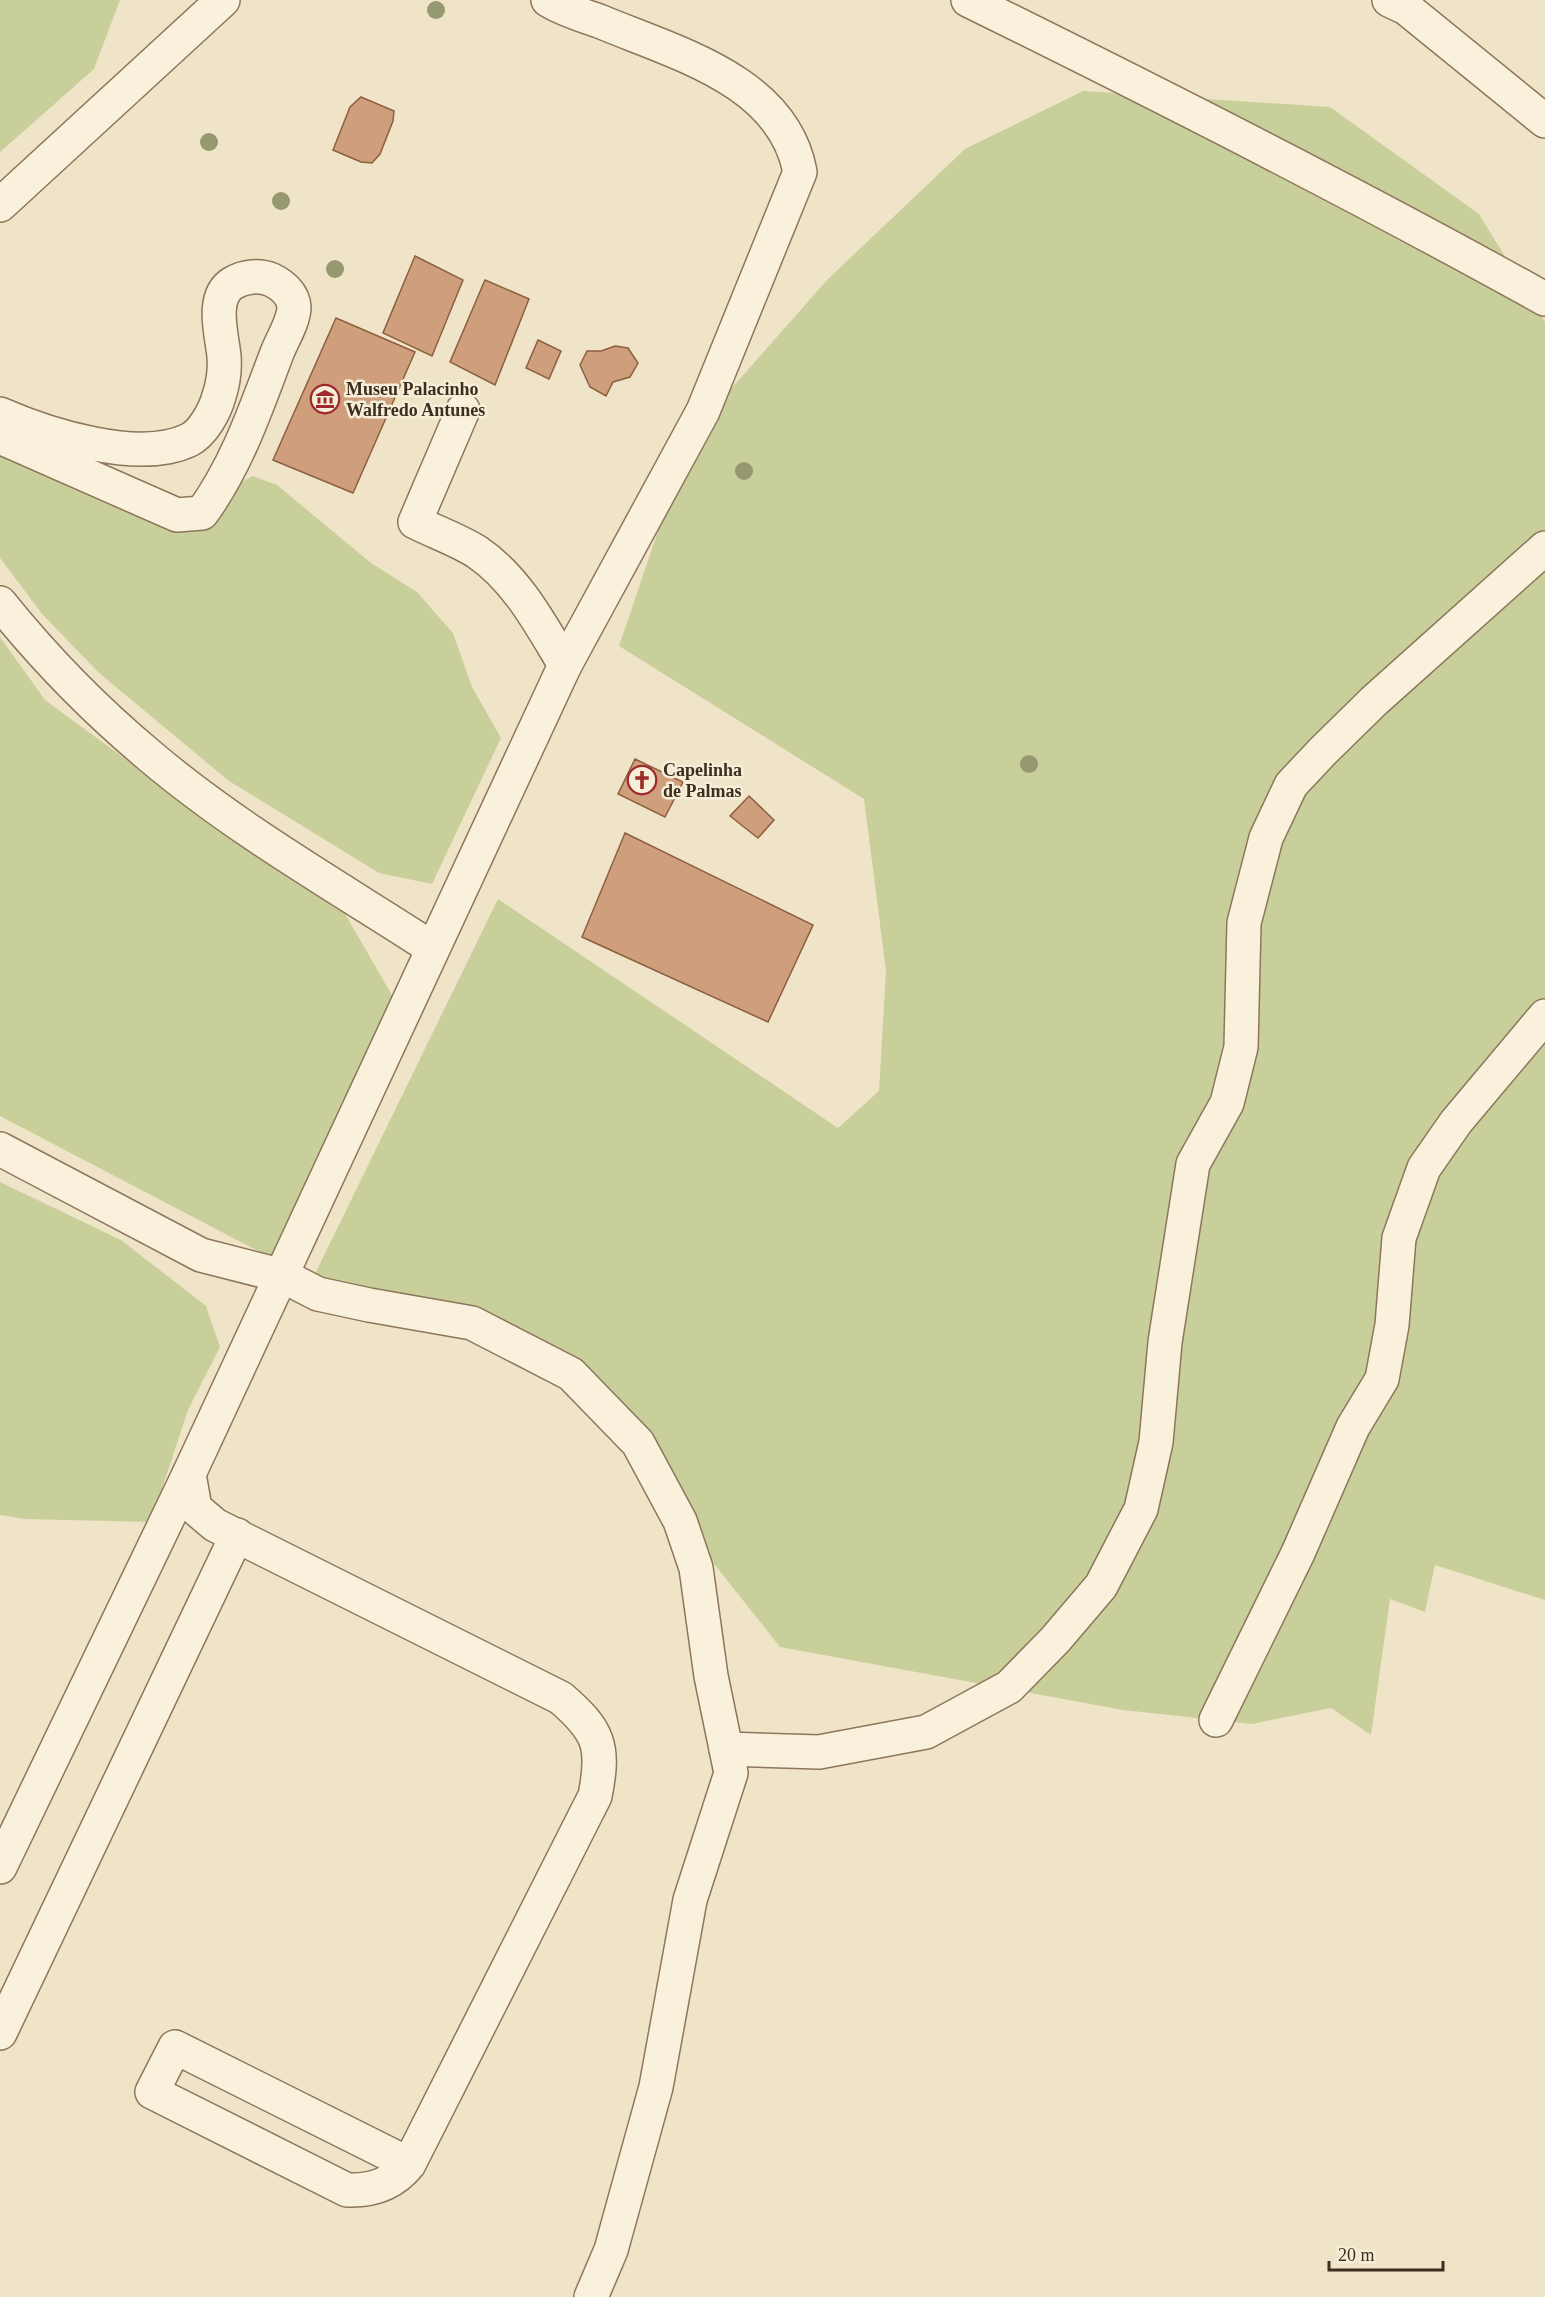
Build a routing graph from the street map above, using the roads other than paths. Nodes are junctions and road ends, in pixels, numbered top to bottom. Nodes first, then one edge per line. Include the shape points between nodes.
1 (223, 0) edge
2 (548, 0) edge
3 (968, 0) edge
4 (1389, 0) edge
5 (1545, 121) edge
6 (0, 205) edge
7 (1545, 300) edge
8 (463, 410) dead end
9 (0, 414) edge
10 (0, 437) edge
11 (1545, 548) edge
12 (0, 603) edge
13 (565, 665) junction
14 (432, 948) junction
15 (1545, 1016) edge
16 (0, 1149) edge
17 (283, 1276) junction
18 (189, 1474) junction
19 (237, 1535) junction
20 (1216, 1720) dead end
21 (726, 1749) junction
22 (0, 1867) edge
23 (0, 2032) edge
24 (409, 2164) junction
25 (591, 2297) edge

1 - 6 street
2 - 13 street via 701,65 745,88 763,102 787,132 800,172 703,411
3 - 7 street via 1191,110
4 - 5 street via 1406,9
8 - 13 street via 415,522 477,552 507,579 537,618
9 - 10 street via 36,428 102,444 143,448 189,440 201,431 219,398 224,357 219,318 226,290 246,278 263,276 290,295 293,314 255,413 228,471 202,513 177,515
11 - 21 street via 1323,751 1291,785 1266,838 1244,923 1241,1047 1227,1103 1193,1164 1165,1342 1156,1442 1141,1509 1101,1586 1009,1687 926,1732 819,1752
12 - 14 street via 35,648 150,757 215,806
13 - 14 street
14 - 17 street
15 - 20 street via 1456,1122 1424,1168 1399,1238 1392,1325 1382,1379 1353,1427 1298,1553
16 - 17 street via 201,1255
17 - 18 street
17 - 21 street via 318,1294 472,1323 571,1374 638,1443 680,1521 696,1568
18 - 19 street via 195,1508 215,1525
18 - 22 street
19 - 23 street
19 - 24 street via 561,1698 588,1721 597,1740 600,1770 595,1796
21 - 25 street via 731,1773 690,1900 656,2087 611,2250
24 - 24 street via 385,2184 366,2191 347,2190 152,2092 175,2047

